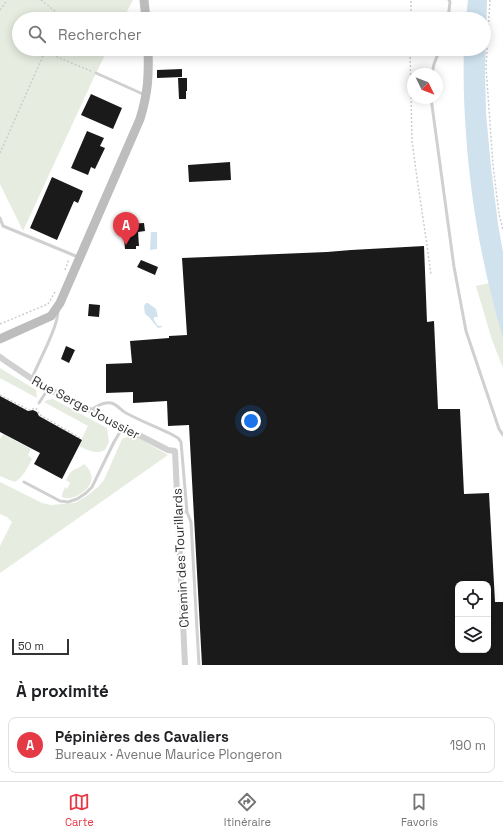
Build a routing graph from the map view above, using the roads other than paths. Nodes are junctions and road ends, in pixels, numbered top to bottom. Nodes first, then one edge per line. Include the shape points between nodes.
1 (144, 0) edge
2 (449, 0) edge
3 (145, 12) edge
4 (449, 12) edge
5 (148, 56) edge
6 (437, 56) edge
7 (433, 68) edge
8 (96, 73) road end
9 (146, 95) junction
10 (431, 104) edge
11 (0, 218) edge
12 (80, 258) junction
13 (58, 307) junction
14 (0, 339) edge
15 (0, 357) edge
16 (32, 378) junction
17 (48, 389) junction
18 (39, 403) dead end
19 (91, 410) junction
20 (123, 427) junction
21 (503, 435) edge
22 (175, 451) joint
23 (24, 482) dead end
24 (178, 512) junction
25 (187, 512) junction
26 (185, 665) edge
27 (199, 665) edge

1 - 3 street
2 - 4 lane
5 - 9 street via 149,78
6 - 7 lane
8 - 9 lane
9 - 12 street via 140,119
10 - 21 lane via 454,268 466,331
11 - 12 lane via 4,226
12 - 13 street
13 - 14 street via 51,316
13 - 16 lane via 55,327
15 - 16 street, Rue Serge Joussier
16 - 17 street, Rue Serge Joussier
17 - 18 lane
17 - 19 street, Rue Serge Joussier
19 - 20 street, Rue Serge Joussier
19 - 25 lane via 105,403 115,404 124,412 178,438 181,442
20 - 22 street, Rue Serge Joussier via 168,450
20 - 23 lane via 92,487 77,499 60,501
22 - 24 street, Chemin des Tourillards
24 - 25 lane
24 - 26 street, Chemin des Tourillards
25 - 27 lane via 191,522

